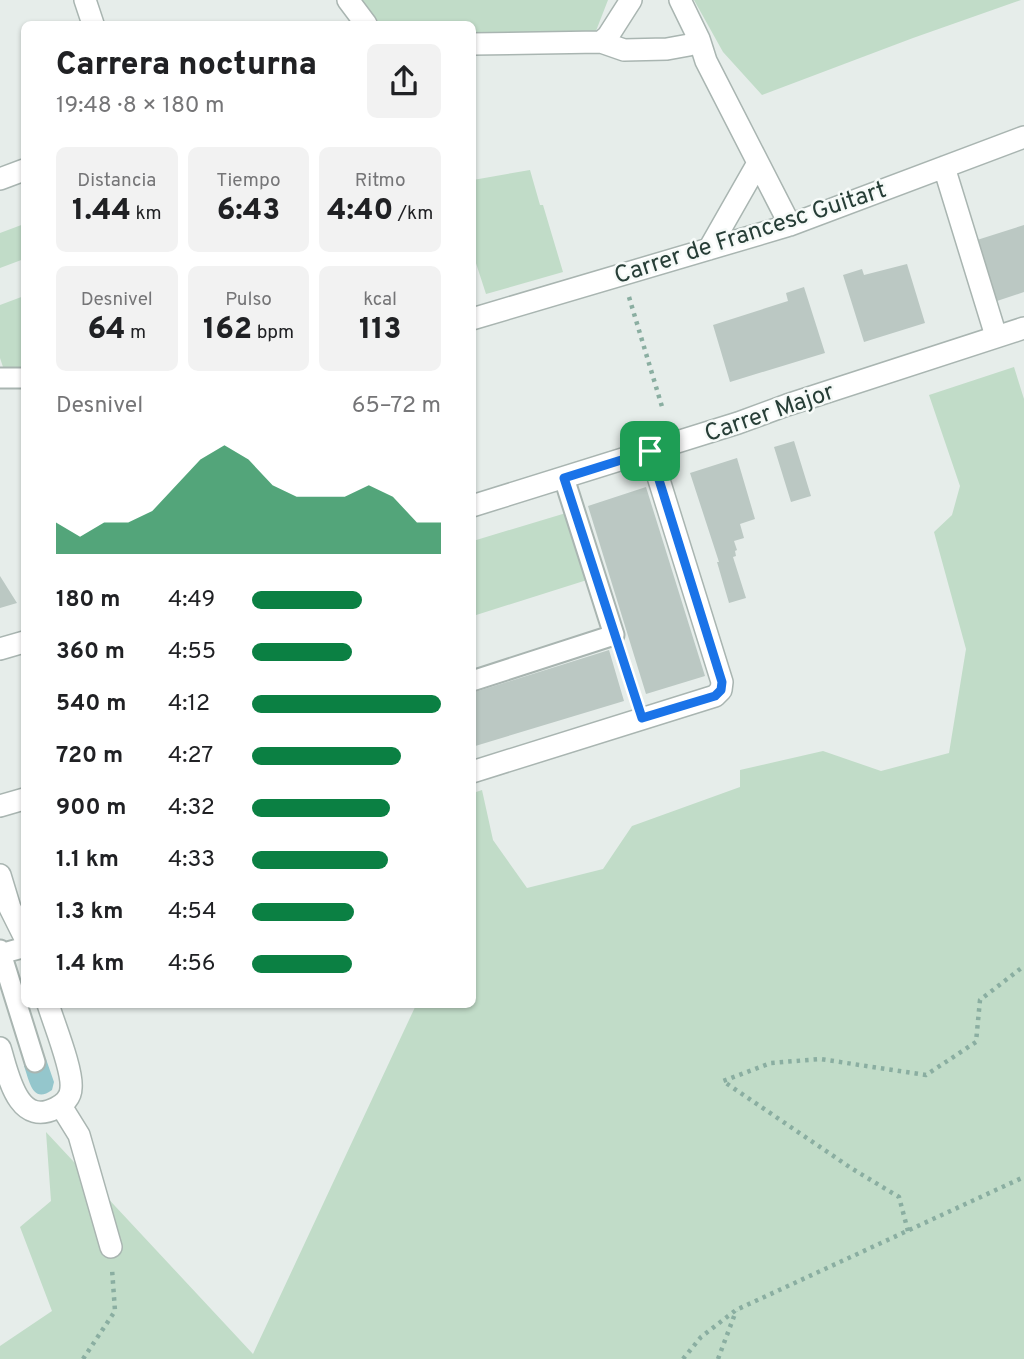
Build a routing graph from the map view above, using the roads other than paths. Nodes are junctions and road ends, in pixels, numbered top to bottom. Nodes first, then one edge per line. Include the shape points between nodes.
1 (85, 0) edge
2 (348, 0) edge
3 (631, 0) edge
4 (679, 1) edge
5 (92, 21) edge
6 (364, 21) edge
7 (699, 39) junction
8 (601, 42) junction
9 (476, 44) edge
10 (1024, 137) edge
11 (758, 163) junction
12 (944, 167) junction
13 (21, 171) edge
14 (0, 179) edge
15 (790, 225) junction
16 (709, 249) junction
17 (476, 315) edge
18 (1024, 327) edge
19 (996, 336) junction
20 (0, 378) edge
21 (21, 379) edge
22 (650, 451) junction
23 (564, 478) junction
24 (476, 505) edge
25 (21, 643) edge
26 (0, 649) edge
27 (476, 680) edge
28 (476, 771) edge
29 (21, 800) edge
30 (0, 806) edge
31 (0, 875) edge
32 (13, 924) edge
33 (0, 953) edge
34 (49, 1008) edge
35 (0, 1048) edge
36 (35, 1062) dead end
37 (61, 1106) junction
38 (111, 1247) road end

1 - 5 street
2 - 6 street
3 - 8 street
4 - 7 street
7 - 8 street via 667,49 624,50
7 - 11 street
8 - 9 street
10 - 12 street, Carrer de Francesc Guitart
11 - 15 street
11 - 16 street
12 - 15 street, Carrer de Francesc Guitart
12 - 19 street
13 - 14 street
15 - 16 street, Carrer de Francesc Guitart
16 - 17 street, Carrer de Francesc Guitart
18 - 19 street, Carrer Major
19 - 22 street, Carrer Major
20 - 21 street
22 - 23 street, Carrer Major
22 - 28 street via 721,690 715,696
23 - 24 street, Carrer Major
23 - 27 street via 614,635
25 - 26 street
29 - 30 street
31 - 32 street
32 - 33 street
33 - 36 street
34 - 37 street via 71,1077 71,1093
35 - 37 street via 24,1107 42,1112
37 - 38 street via 79,1135

